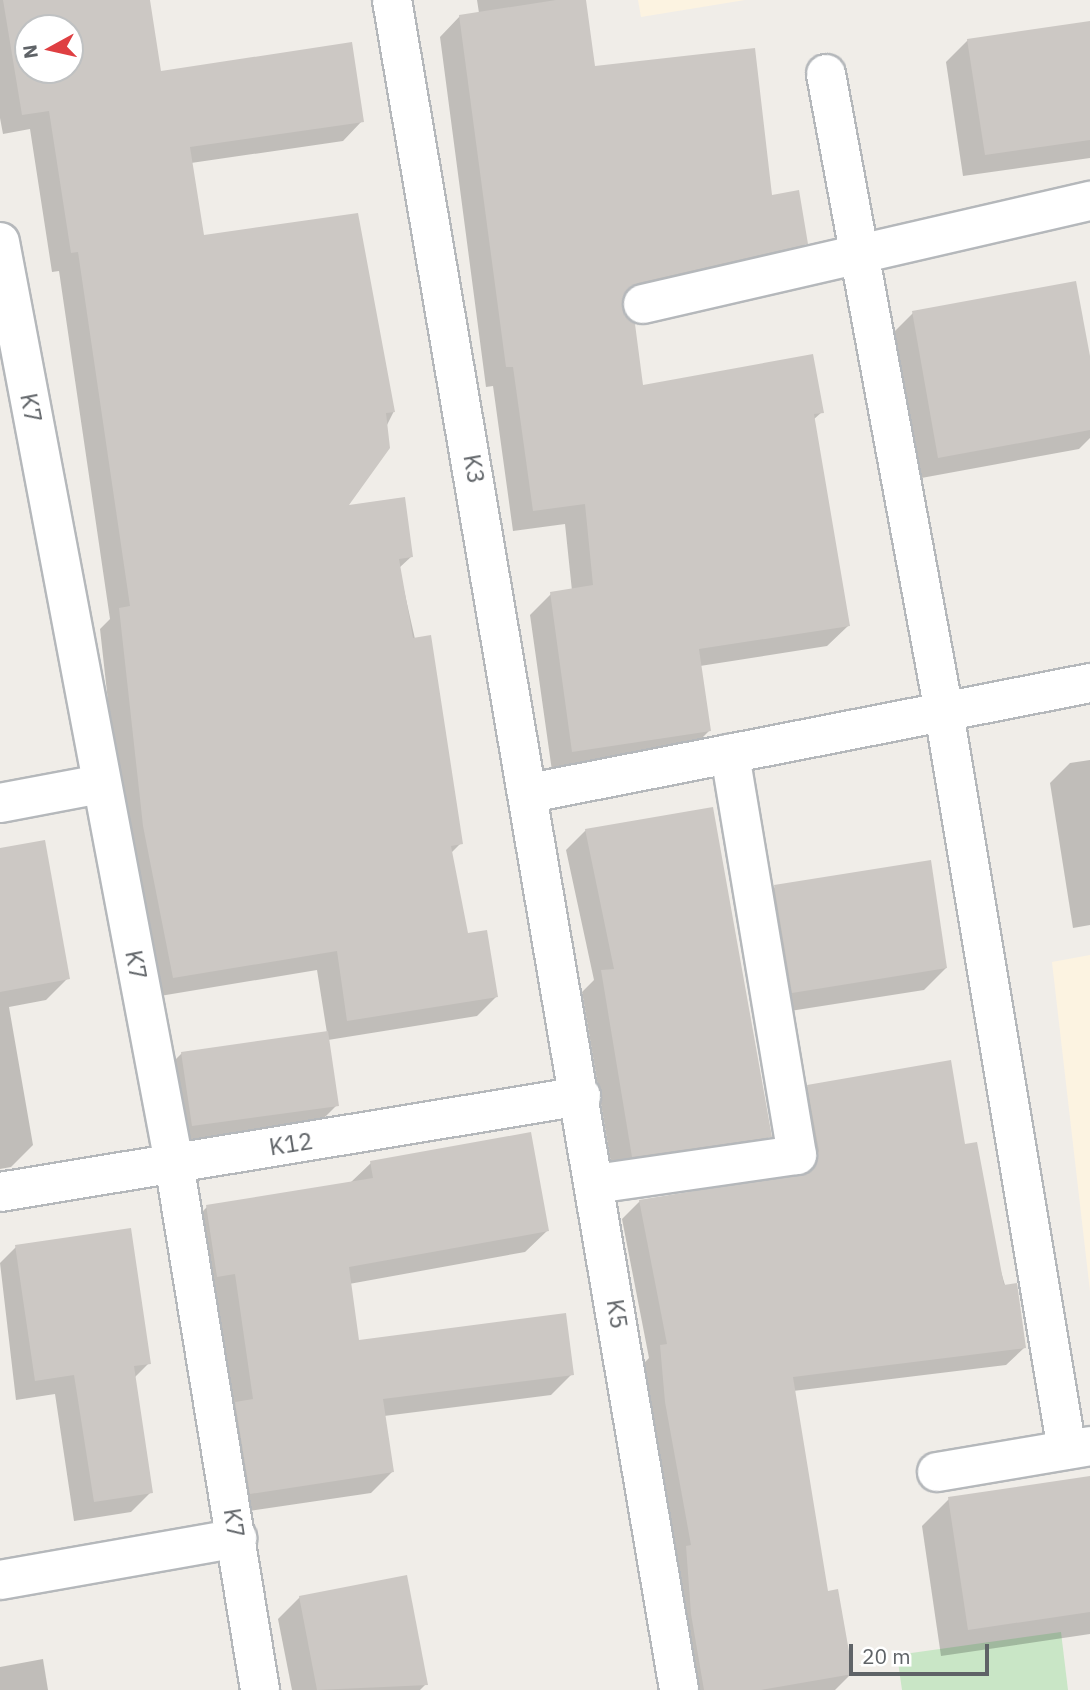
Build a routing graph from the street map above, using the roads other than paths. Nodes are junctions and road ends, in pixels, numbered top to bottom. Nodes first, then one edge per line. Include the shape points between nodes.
1 (392, 0) edge
2 (827, 74) dead end
3 (1090, 201) edge
4 (0, 242) edge
5 (860, 254) junction
6 (643, 304) dead end
7 (1090, 683) edge
8 (944, 712) junction
9 (730, 754) junction
10 (101, 784) junction
11 (530, 793) junction
12 (0, 803) edge
13 (555, 939) joint
14 (582, 1096) junction
15 (174, 1163) junction
16 (595, 1184) junction
17 (0, 1192) edge
18 (1079, 1448) edge
19 (937, 1472) dead end
20 (237, 1538) junction
21 (0, 1580) edge
22 (260, 1690) edge
23 (679, 1690) edge

1 - 11 street, K3
2 - 5 street
3 - 5 street
4 - 10 street, K7
5 - 6 street
5 - 8 street
7 - 8 street
8 - 9 street
8 - 18 street
9 - 11 street
9 - 16 street via 797,1155
10 - 12 street
10 - 15 street, K7
11 - 13 street, K3
13 - 14 street, K5
14 - 15 street, K12
14 - 16 street, K5
15 - 17 street, K12
15 - 20 street, K7
16 - 23 street, K5
18 - 19 street
20 - 21 street
20 - 22 street, K7

